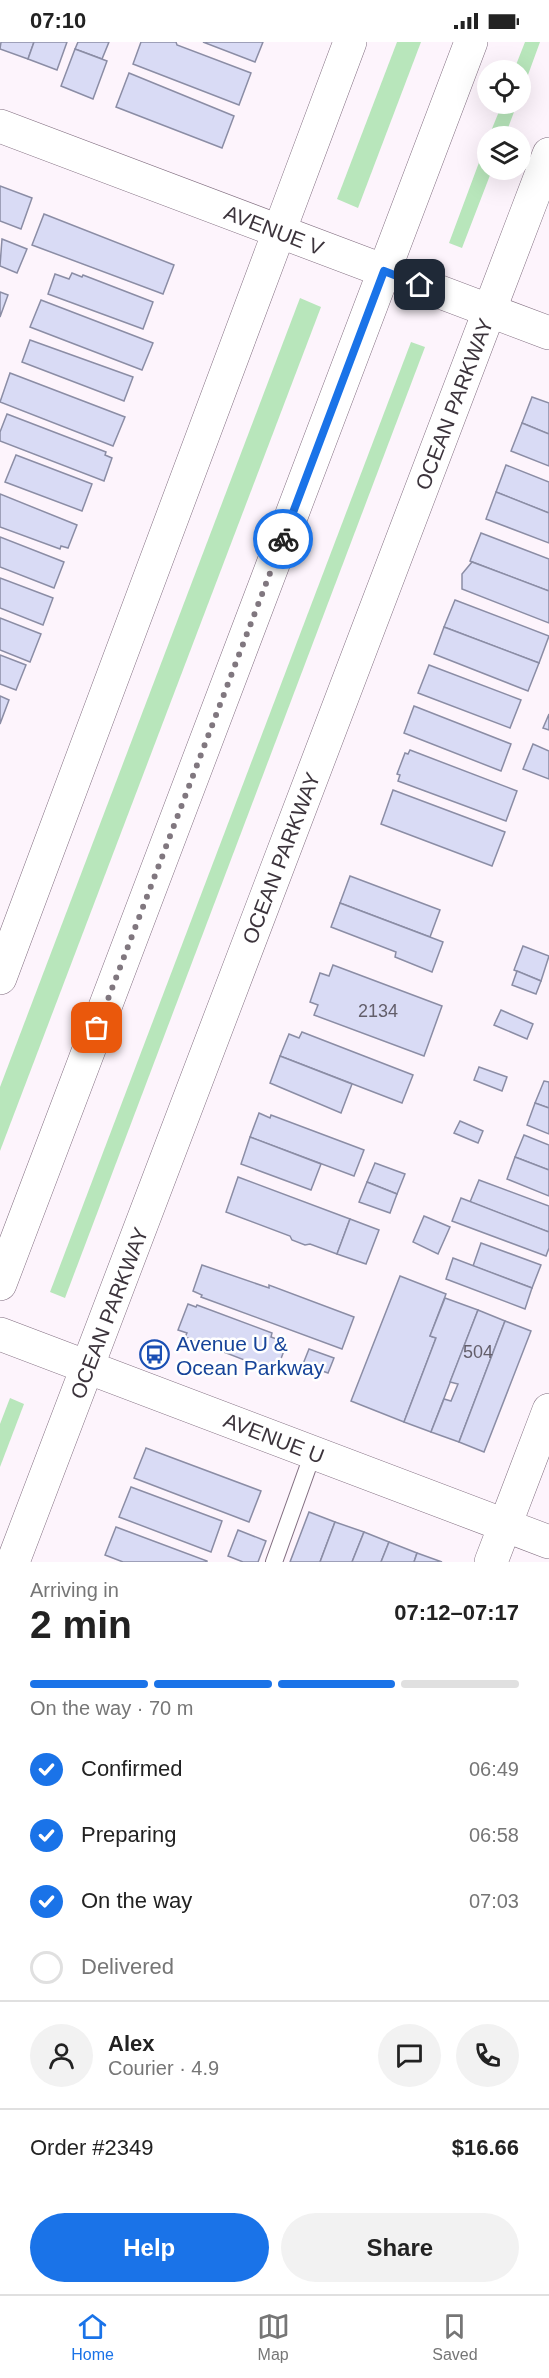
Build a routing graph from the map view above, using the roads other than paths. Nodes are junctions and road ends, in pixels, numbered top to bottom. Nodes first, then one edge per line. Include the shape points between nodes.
1 (350, 42) edge
2 (471, 42) edge
3 (0, 126) edge
4 (549, 154) edge
5 (279, 232) junction
6 (384, 271) junction
7 (489, 311) junction
8 (549, 333) edge
9 (0, 978) edge
10 (0, 1284) edge
11 (0, 1334) edge
12 (88, 1367) junction
13 (549, 1410) edge
14 (314, 1453) junction
15 (505, 1525) junction
16 (549, 1542) edge
17 (13, 1562) edge
18 (274, 1562) edge
19 (491, 1562) edge

1 - 5 street
2 - 6 street
3 - 5 street, AVENUE V
4 - 7 street, OCEAN PARKWAY
5 - 6 street, AVENUE V
5 - 9 street
6 - 7 street, AVENUE V
6 - 10 street
7 - 8 street, AVENUE V
7 - 12 street, OCEAN PARKWAY
11 - 12 street, AVENUE U
12 - 14 street, AVENUE U
12 - 17 street, OCEAN PARKWAY
13 - 15 street
14 - 15 street, AVENUE U
14 - 18 lane
15 - 16 street, AVENUE U
15 - 19 street

